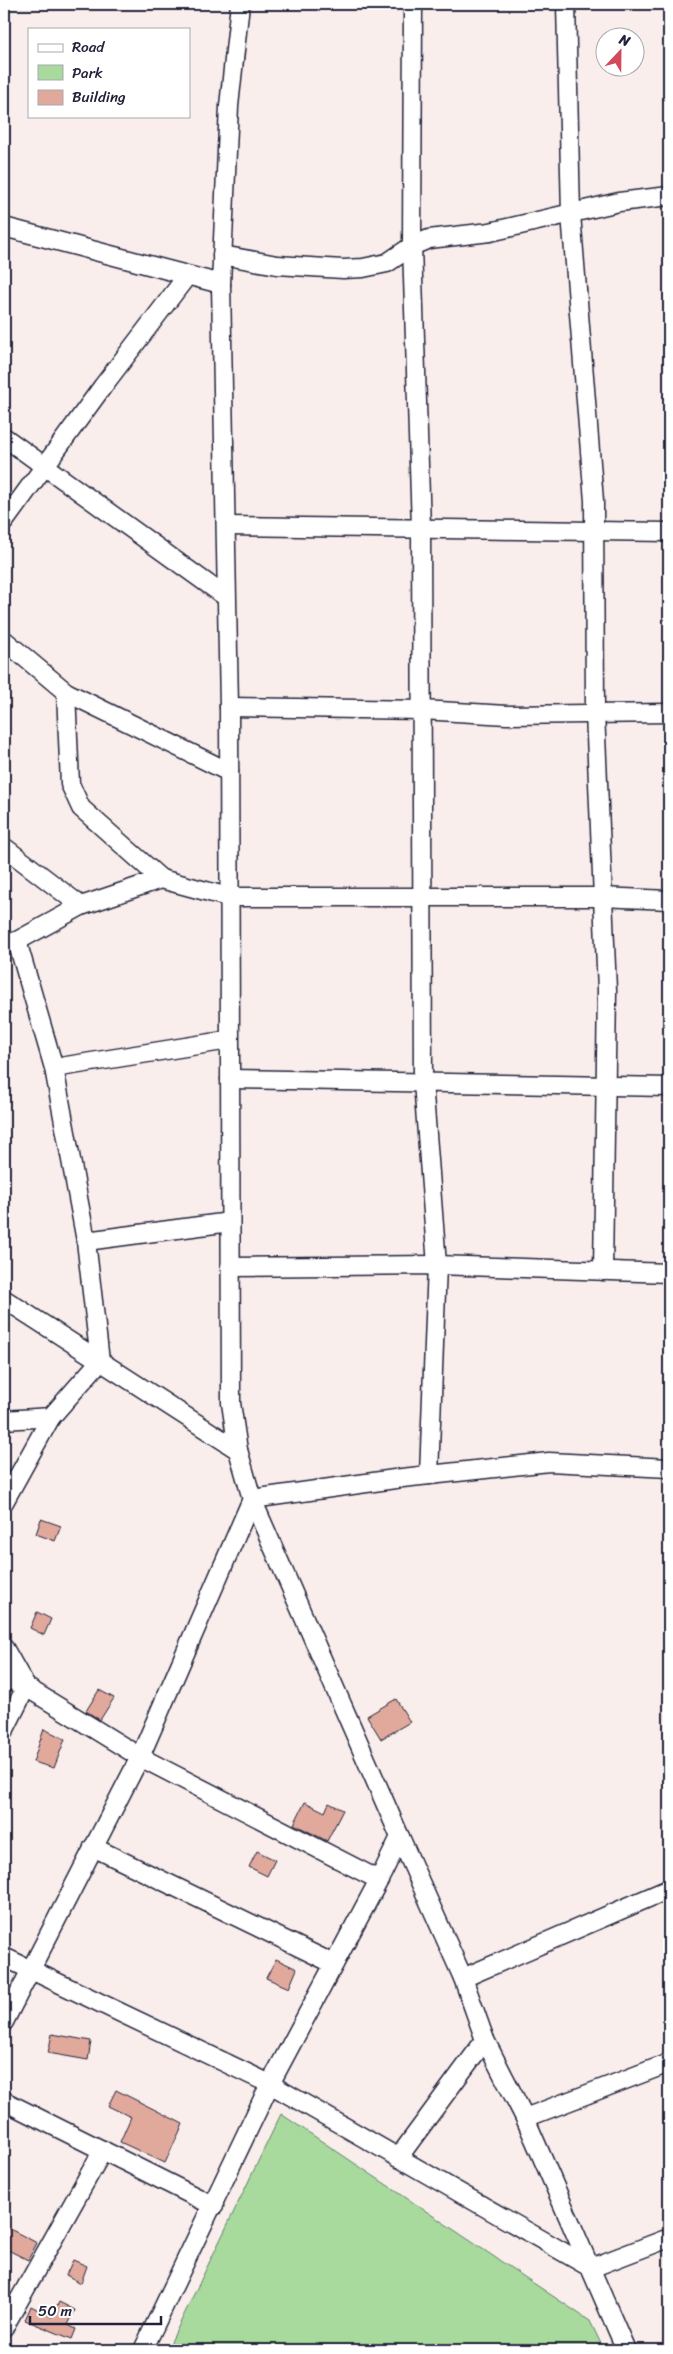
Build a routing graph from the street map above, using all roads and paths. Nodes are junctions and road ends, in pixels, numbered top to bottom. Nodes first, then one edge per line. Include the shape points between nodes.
1 (240, 4) edge
2 (413, 4) edge
3 (566, 4) edge
4 (669, 196) edge
5 (571, 214) junction
6 (4, 226) edge
7 (412, 246) junction
8 (222, 256) junction
9 (188, 276) junction
10 (221, 284) junction
11 (4, 438) edge
12 (44, 467) junction
13 (4, 522) edge
14 (227, 526) junction
15 (421, 528) junction
16 (593, 531) junction
17 (669, 532) edge
18 (226, 597) junction
19 (4, 640) edge
20 (66, 692) junction
21 (229, 707) junction
22 (422, 710) junction
23 (595, 713) junction
24 (669, 713) edge
25 (229, 772) junction
26 (4, 847) edge
27 (161, 879) junction
28 (228, 897) junction
29 (602, 897) junction
30 (422, 899) junction
31 (669, 900) edge
32 (81, 906) junction
33 (10, 942) edge
34 (229, 1040) junction
35 (54, 1068) junction
36 (230, 1079) junction
37 (424, 1082) junction
38 (605, 1086) junction
39 (669, 1087) edge
40 (230, 1222) junction
41 (86, 1241) junction
42 (437, 1265) junction
43 (230, 1267) junction
44 (603, 1270) junction
45 (669, 1273) edge
46 (4, 1299) edge
47 (100, 1361) junction
48 (51, 1417) junction
49 (4, 1420) edge
50 (238, 1450) junction
51 (669, 1468) edge
52 (429, 1475) junction
53 (252, 1500) junction
54 (4, 1502) edge
55 (4, 1648) edge
56 (4, 1677) edge
57 (26, 1687) junction
58 (4, 1732) edge
59 (140, 1757) junction
60 (400, 1836) junction
61 (93, 1847) junction
62 (379, 1880) junction
63 (669, 1889) edge
64 (4, 1957) edge
65 (334, 1964) junction
66 (29, 1970) junction
67 (463, 1978) junction
68 (4, 2022) edge
69 (485, 2040) junction
70 (669, 2064) edge
71 (270, 2084) junction
72 (4, 2101) edge
73 (525, 2118) junction
74 (103, 2150) junction
75 (398, 2158) junction
76 (214, 2206) junction
77 (669, 2238) edge
78 (591, 2268) junction
79 (4, 2327) edge
80 (143, 2350) edge
81 (626, 2350) edge

1 - 8 street via 229,106
2 - 7 street
3 - 5 street
4 - 5 street via 619,202
5 - 7 street via 490,232 429,239
5 - 16 street via 594,501
6 - 9 street
7 - 8 street via 387,263 343,270 277,265
7 - 15 street
8 - 10 street
9 - 10 street
9 - 12 street
10 - 14 street
11 - 12 street
12 - 13 street
12 - 18 street
14 - 15 street
14 - 18 street
15 - 16 street
15 - 22 street
16 - 17 street
16 - 23 street
18 - 21 street
19 - 20 street
20 - 25 street
20 - 27 street via 70,784 81,808
21 - 22 street
21 - 25 street
22 - 23 street via 507,714
22 - 30 street
23 - 24 street
23 - 29 street
25 - 28 street
26 - 32 street
27 - 28 street
27 - 32 street
28 - 30 street
28 - 34 street
29 - 30 street
29 - 31 street
29 - 38 street via 607,990
30 - 37 street
32 - 33 street
33 - 35 street
34 - 35 street
34 - 36 street
35 - 41 street
36 - 37 street
36 - 40 street
37 - 38 street
37 - 42 street
38 - 39 street
38 - 44 street
40 - 41 street
40 - 43 street
41 - 47 street
42 - 43 street
42 - 44 street
42 - 52 street
43 - 50 street via 231,1403
44 - 45 street
46 - 47 street
47 - 48 street
47 - 50 street
48 - 49 street
48 - 54 street
50 - 53 street
51 - 52 street via 549,1462
52 - 53 street
53 - 59 street
53 - 60 street
55 - 57 street
56 - 57 street
57 - 58 street
57 - 59 street
59 - 61 street
59 - 62 street
60 - 62 street
60 - 67 street
61 - 65 street
61 - 66 street
62 - 65 street
63 - 67 street
64 - 66 street
65 - 71 street
66 - 68 street
66 - 71 street
67 - 69 street
69 - 73 street
69 - 75 street
70 - 73 street
71 - 75 street
71 - 76 street
72 - 74 street
73 - 78 street
74 - 76 street
74 - 79 street
75 - 78 street
76 - 80 street
77 - 78 street
78 - 81 street

